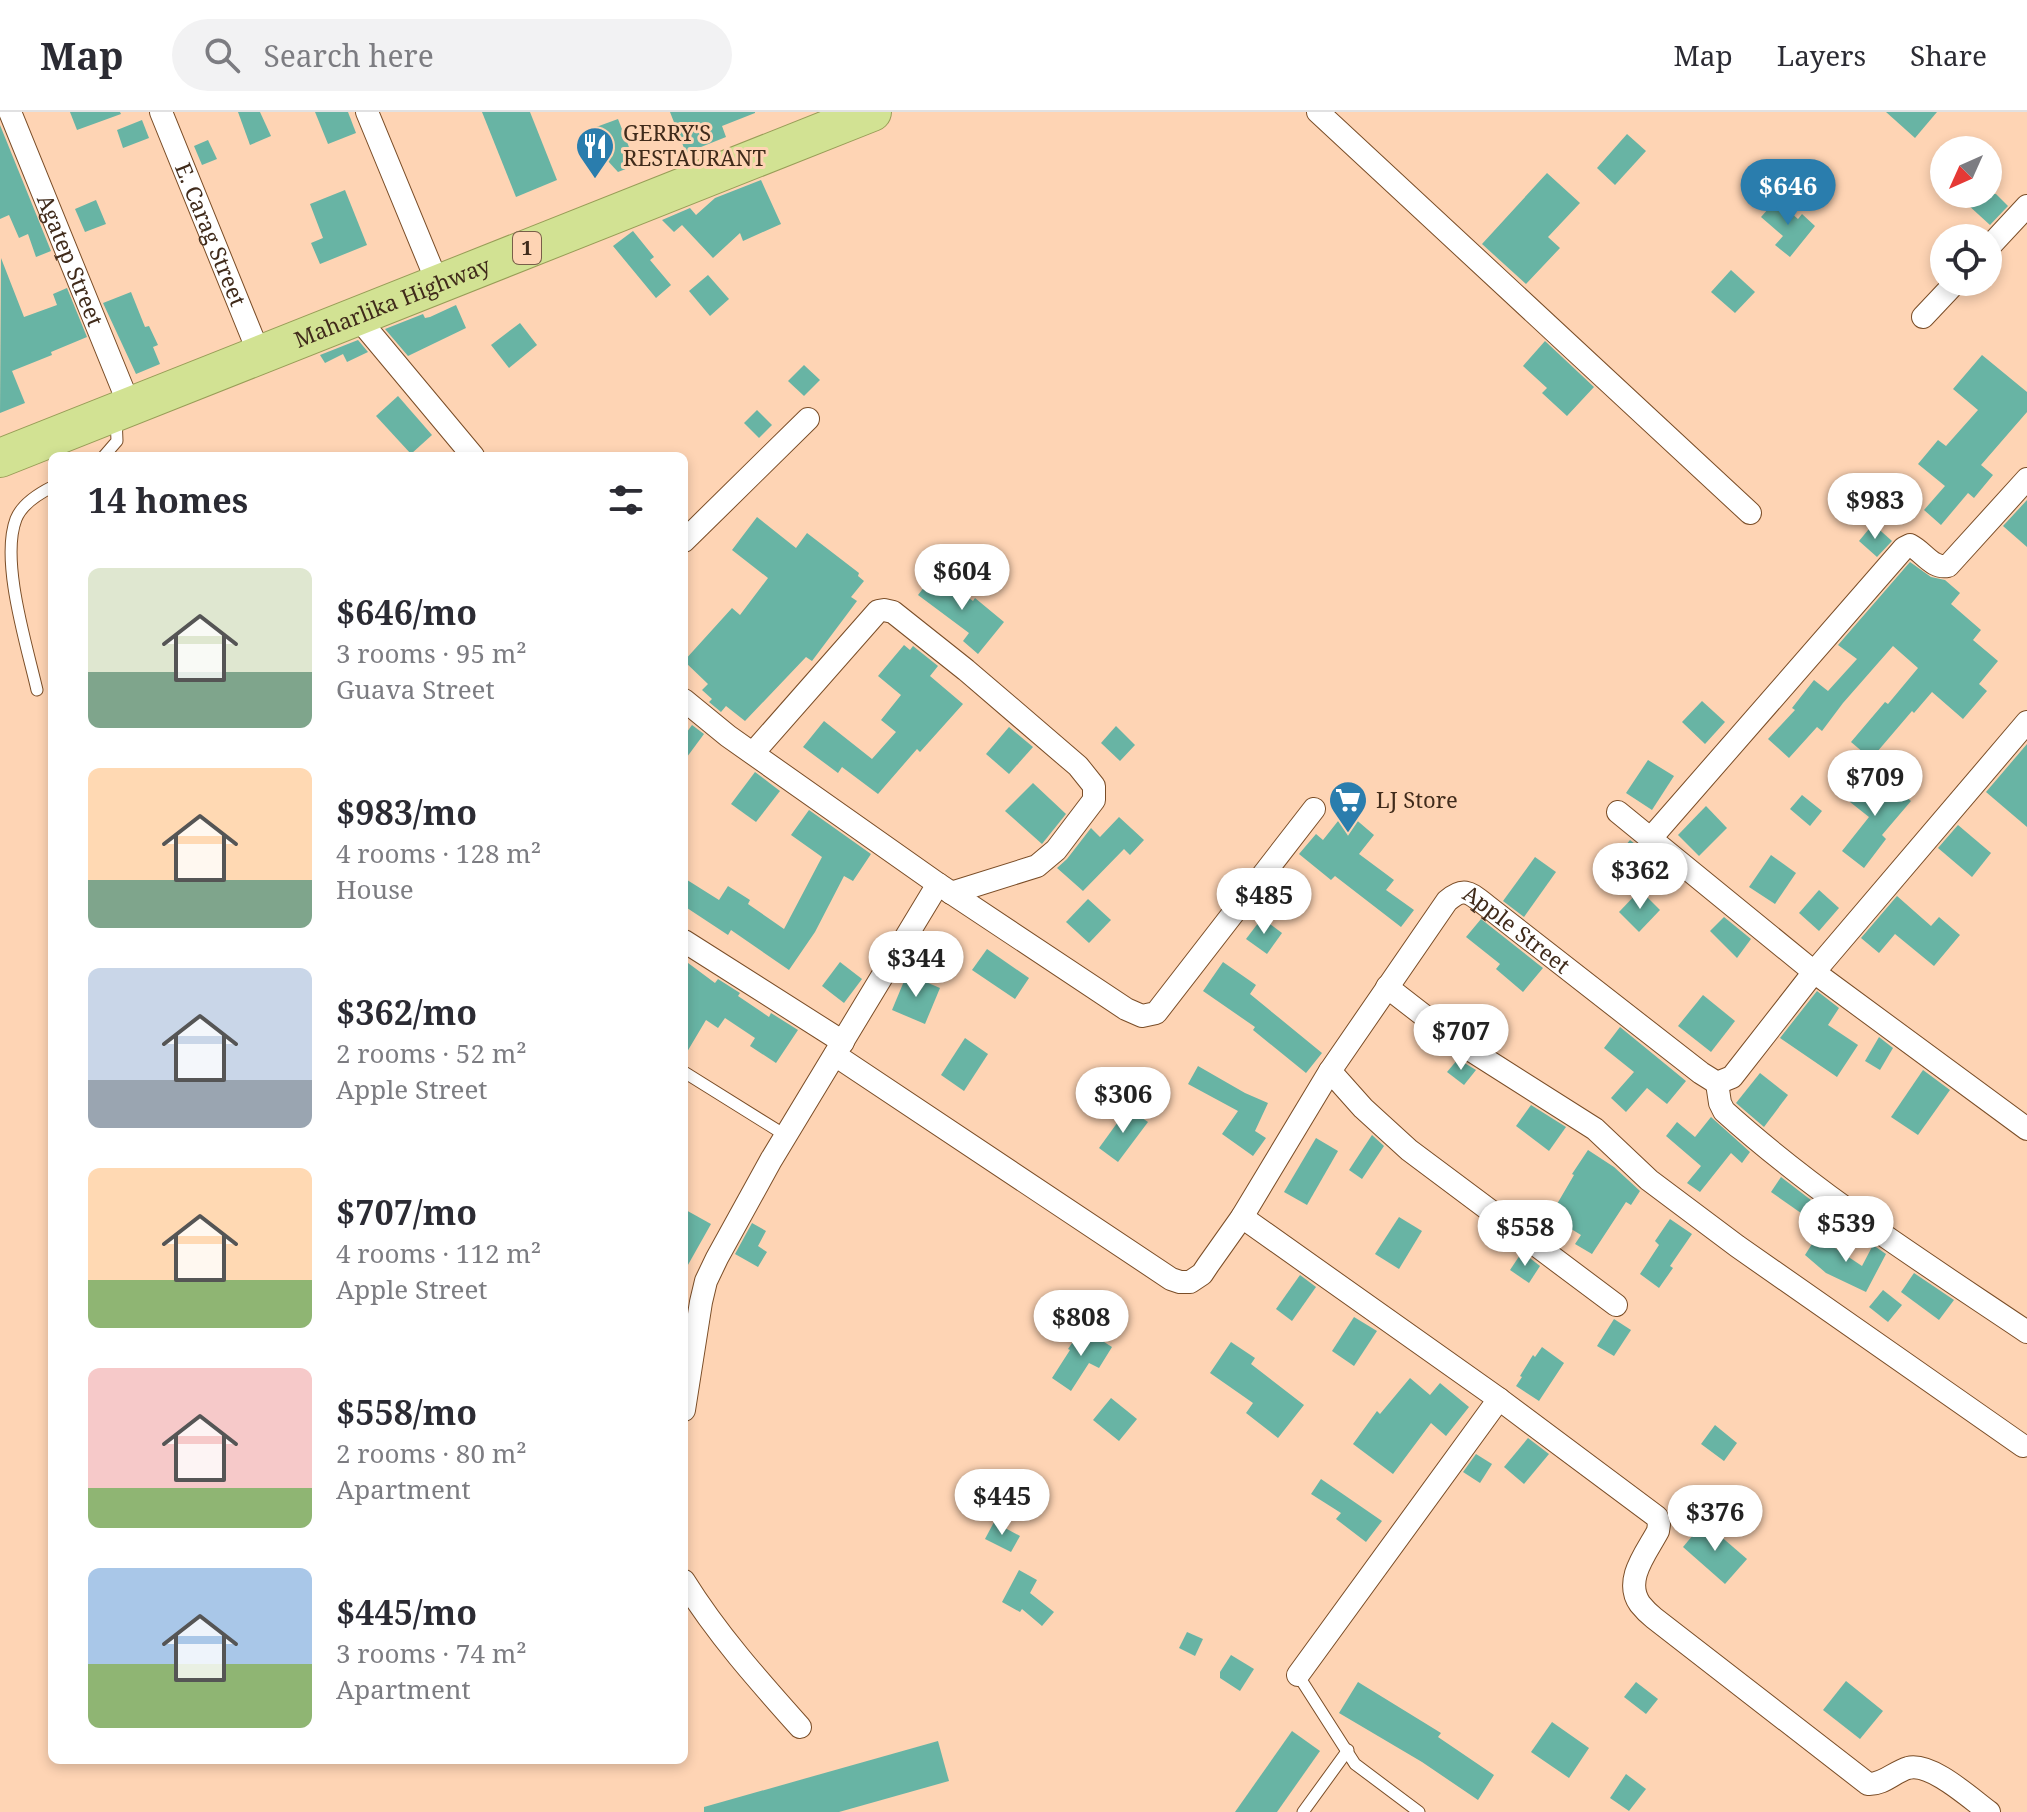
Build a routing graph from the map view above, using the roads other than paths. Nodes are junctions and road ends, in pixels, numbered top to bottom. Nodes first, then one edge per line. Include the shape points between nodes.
1 (10, 112) edge
2 (161, 112) edge
3 (367, 112) edge
4 (1318, 112) edge
5 (868, 113) edge
6 (2027, 206) edge
7 (2002, 233) edge
8 (438, 284) junction
9 (1943, 296) edge
10 (357, 317) junction
11 (1923, 317) dead end
12 (260, 356) junction
13 (128, 408) junction
14 (808, 419) dead end
15 (107, 452) edge
16 (470, 452) edge
17 (0, 458) edge
18 (2027, 479) edge
19 (48, 489) edge
20 (1750, 513) dead end
21 (688, 537) edge
22 (37, 690) dead end
23 (688, 703) edge
24 (2027, 722) edge
25 (753, 753) junction
26 (1314, 809) dead end
27 (1618, 812) dead end
28 (1651, 838) junction
29 (945, 889) junction
30 (688, 944) edge
31 (1814, 972) junction
32 (1387, 987) junction
33 (839, 1048) junction
34 (1330, 1071) junction
35 (688, 1074) edge
36 (1717, 1083) junction
37 (2027, 1129) edge
38 (785, 1135) junction
39 (1242, 1217) junction
40 (1616, 1305) dead end
41 (2027, 1332) edge
42 (688, 1385) edge
43 (1499, 1399) junction
44 (2023, 1446) dead end
45 (688, 1587) edge
46 (1298, 1675) joint
47 (800, 1727) dead end
48 (1348, 1750) junction
49 (1303, 1812) edge
50 (1419, 1812) edge
51 (1989, 1812) edge

1 - 13 street, Agatep Street
2 - 12 street, E. Carag Street
3 - 8 street
4 - 20 street
5 - 8 highway, Maharlika Highway / 1
6 - 7 street
8 - 10 highway, Maharlika Highway / 1
9 - 11 street
10 - 12 highway, Maharlika Highway / 1
10 - 16 street
12 - 13 highway, Maharlika Highway / 1
13 - 15 lane
13 - 17 highway, Maharlika Highway / 1
14 - 21 street
18 - 28 street via 1945,568 1910,545 1904,548
19 - 22 lane via 34,496 17,517 12,534 10,577
23 - 25 street
24 - 31 street
25 - 29 street
25 - 29 street via 878,611 893,612 1078,766 1094,786 1094,800 1037,866
26 - 29 street via 1167,1000 1148,1016 1126,1009
27 - 28 street
28 - 31 street
29 - 33 street
30 - 33 street
31 - 36 street via 1732,1077
31 - 37 street
32 - 34 street, Apple Street
32 - 36 street, Apple Street via 1447,901 1468,893
32 - 44 street via 1468,1049 1595,1129 1649,1180 1737,1246
33 - 38 street
33 - 39 street, Apple Street via 1171,1279 1197,1279
34 - 39 street, Apple Street
34 - 40 street via 1409,1150
35 - 38 lane
36 - 41 street via 1722,1107 1767,1149
38 - 42 street via 706,1281
39 - 43 street
43 - 46 street
43 - 51 street via 1657,1517 1658,1531 1634,1584 1639,1602 1654,1618 1868,1784 1910,1767 1925,1768
45 - 47 street via 750,1672
46 - 48 lane
48 - 49 lane
48 - 50 lane via 1355,1764

